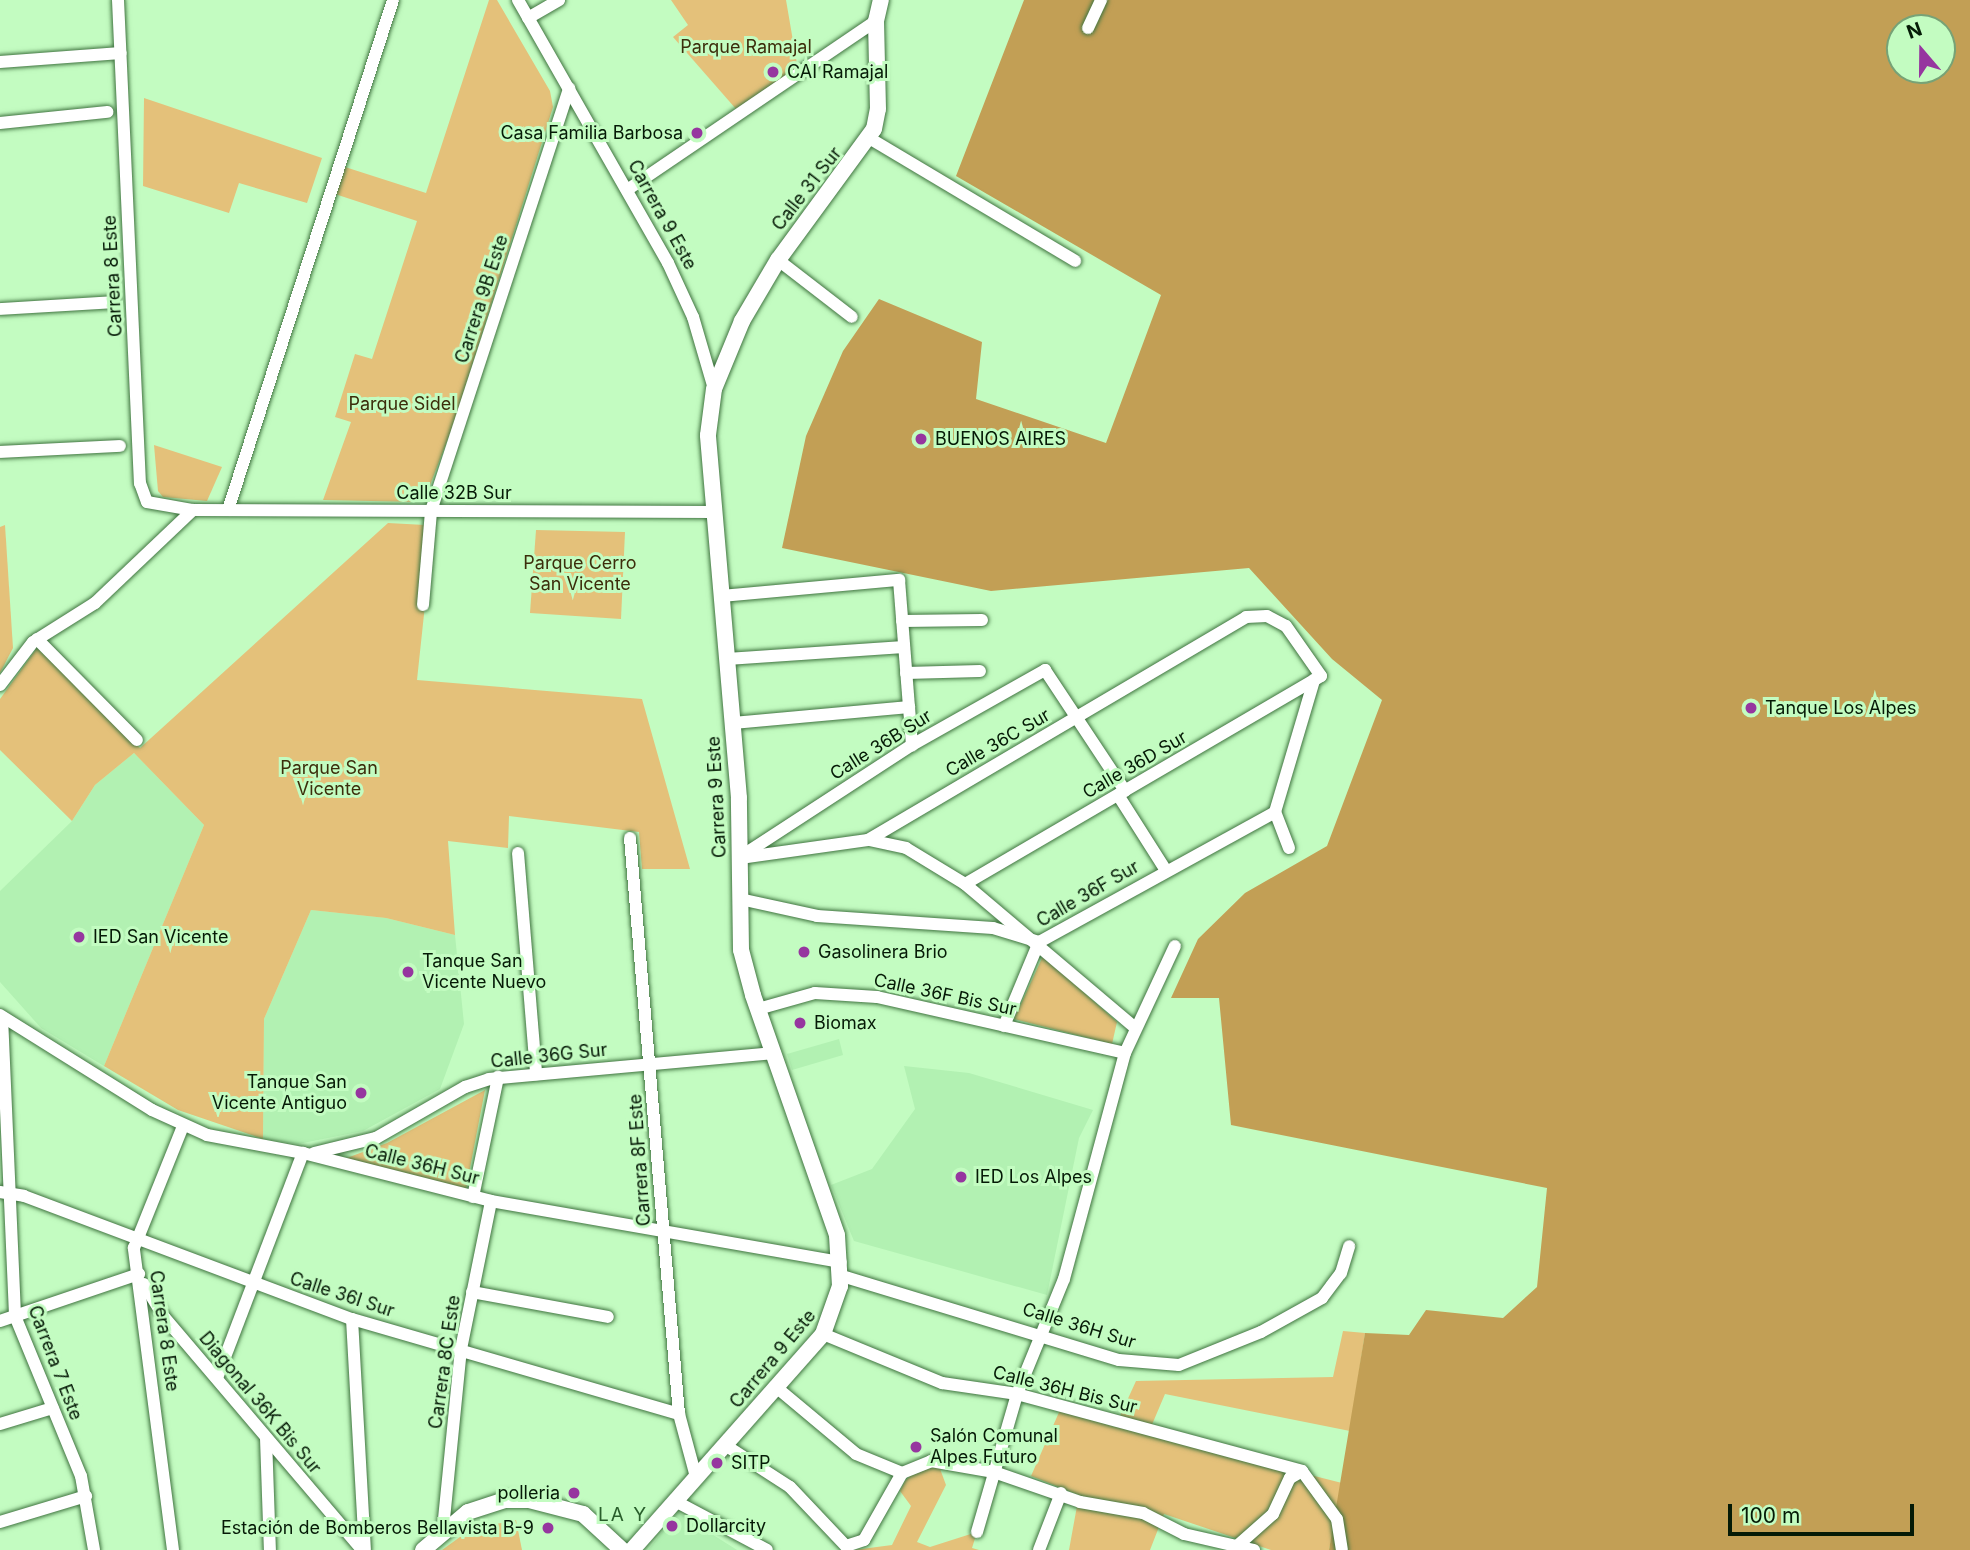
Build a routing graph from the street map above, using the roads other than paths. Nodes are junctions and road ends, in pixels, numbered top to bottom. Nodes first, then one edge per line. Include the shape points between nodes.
1 (118, 0) edge
2 (393, 0) edge
3 (517, 0) edge
4 (559, 0) edge
5 (881, 0) edge
6 (1101, 0) edge
7 (528, 18) junction
8 (876, 21) junction
9 (1088, 28) dead end
10 (121, 53) junction
11 (0, 62) edge
12 (569, 88) junction
13 (107, 112) dead end
14 (0, 123) edge
15 (870, 138) junction
16 (626, 190) junction
17 (778, 260) junction
18 (1074, 261) dead end
19 (114, 302) dead end
20 (0, 309) edge
21 (852, 317) dead end
22 (714, 388) junction
23 (120, 446) dead end
24 (0, 452) edge
25 (193, 510) junction
26 (228, 510) junction
27 (431, 511) junction
28 (714, 512) junction
29 (722, 596) junction
30 (423, 605) dead end
31 (982, 620) dead end
32 (902, 621) junction
33 (37, 639) junction
34 (904, 647) junction
35 (727, 659) junction
36 (980, 671) dead end
37 (906, 673) junction
38 (1318, 678) junction
39 (0, 685) edge
40 (909, 707) junction
41 (1076, 717) junction
42 (733, 723) junction
43 (136, 740) dead end
44 (912, 745) junction
45 (1122, 793) junction
46 (1275, 812) junction
47 (629, 838) dead end
48 (868, 840) junction
49 (1289, 848) dead end
50 (518, 853) dead end
51 (740, 858) junction
52 (1165, 870) junction
53 (965, 884) junction
54 (740, 899) junction
55 (1039, 942) junction
56 (1175, 946) dead end
57 (758, 1009) junction
58 (1, 1022) edge
59 (1004, 1026) junction
60 (1134, 1027) junction
61 (774, 1053) junction
62 (1125, 1053) junction
63 (652, 1064) junction
64 (536, 1074) junction
65 (498, 1077) junction
66 (183, 1126) junction
67 (303, 1153) junction
68 (5, 1192) edge
69 (474, 1197) junction
70 (491, 1201) junction
71 (662, 1230) junction
72 (134, 1238) junction
73 (1349, 1246) dead end
74 (841, 1269) junction
75 (139, 1274) junction
76 (255, 1283) junction
77 (472, 1292) junction
78 (15, 1316) junction
79 (608, 1317) dead end
80 (352, 1319) junction
81 (0, 1321) edge
82 (823, 1334) junction
83 (1044, 1334) junction
84 (461, 1349) junction
85 (217, 1378) junction
86 (776, 1387) junction
87 (1017, 1394) junction
88 (53, 1408) junction
89 (679, 1414) junction
90 (0, 1424) edge
91 (266, 1437) junction
92 (725, 1445) junction
93 (1302, 1471) junction
94 (994, 1472) junction
95 (902, 1474) junction
96 (696, 1477) junction
97 (1061, 1493) junction
98 (86, 1496) junction
99 (675, 1501) junction
100 (0, 1522) edge
101 (443, 1529) junction
102 (977, 1532) dead end
103 (1237, 1546) junction
104 (94, 1550) edge
105 (173, 1550) edge
106 (270, 1550) edge
107 (363, 1550) edge
108 (423, 1550) edge
109 (622, 1550) edge
110 (632, 1550) edge
111 (767, 1550) edge
112 (1039, 1550) edge
113 (1254, 1550) edge
114 (1342, 1550) edge

1 - 10 street, Carrera 8 Este
2 - 26 street
3 - 7 street, Carrera 9 Este
4 - 7 street
5 - 8 main road, Calle 31 Sur
6 - 9 street
7 - 12 street, Carrera 9 Este
8 - 15 main road, Calle 31 Sur via 878,109
8 - 16 street
10 - 11 street
10 - 25 street, Carrera 8 Este via 140,483 151,504
12 - 16 street, Carrera 9 Este
12 - 27 street, Carrera 9B Este
13 - 14 street
15 - 17 main road, Calle 31 Sur
15 - 18 street
16 - 22 street, Carrera 9 Este via 688,305
17 - 21 street
17 - 22 main road, Calle 31 Sur via 742,321
19 - 20 street
22 - 28 main road, Carrera 9 Este via 708,435
23 - 24 street
25 - 26 street, Calle 32B Sur
25 - 33 street via 106,595
26 - 27 street, Calle 32B Sur
27 - 28 street, Calle 32B Sur
27 - 30 street, Carrera 9B Este
28 - 29 main road, Carrera 9 Este
29 - 32 street via 899,580
29 - 35 main road, Carrera 9 Este
31 - 32 street
32 - 34 street
33 - 39 street via 21,653
33 - 43 street
34 - 35 street
34 - 37 street
35 - 42 main road, Carrera 9 Este
36 - 37 street
37 - 40 street
38 - 41 street, Calle 36C Sur via 1286,626 1260,615 1240,620
38 - 45 street, Calle 36D Sur
38 - 46 street
40 - 42 street
40 - 44 street
41 - 44 street, Calle 36B Sur via 1045,670
41 - 45 street
41 - 48 street, Calle 36C Sur
42 - 51 main road, Carrera 9 Este
44 - 51 street, Calle 36B Sur
45 - 52 street
45 - 53 street, Calle 36D Sur
46 - 49 street
46 - 52 street, Calle 36F Sur
47 - 63 street, Carrera 8F Este
48 - 51 street, Calle 36C Sur
48 - 53 street via 906,848
50 - 64 street
51 - 54 main road, Carrera 9 Este
52 - 55 street, Calle 36F Sur
53 - 55 street
54 - 55 street, Calle 36F Sur via 817,916 993,928
54 - 57 main road, Carrera 9 Este via 741,950
55 - 59 street
55 - 60 street
56 - 60 street
57 - 59 street, Calle 36F Bis Sur via 836,992 903,1001
57 - 61 main road, Carrera 9 Este
58 - 66 street, Calle 36H Sur
58 - 68 street, Carrera 7 Este
59 - 62 street, Calle 36F Bis Sur
60 - 62 street
61 - 63 street, Calle 36G Sur
61 - 74 main road, Carrera 9 Este via 837,1235
62 - 83 street via 1064,1279
63 - 64 street, Calle 36G Sur
63 - 71 street, Carrera 8F Este
64 - 65 street, Calle 36G Sur
65 - 67 street, Calle 36G Sur via 465,1087 376,1138 332,1151
65 - 69 street
66 - 67 street, Calle 36H Sur via 251,1146
66 - 72 street
67 - 69 street, Calle 36H Sur
67 - 76 street
68 - 72 street, Calle 36I Sur
68 - 78 street, Carrera 7 Este
69 - 70 street, Calle 36H Sur
70 - 71 street, Calle 36H Sur
70 - 77 street, Carrera 8C Este
71 - 74 street, Calle 36H Sur
71 - 89 street, Carrera 8F Este
72 - 75 street, Carrera 8 Este
72 - 76 street, Calle 36I Sur
73 - 83 street, Calle 36H Sur via 1341,1273 1322,1298 1261,1332 1180,1365 1119,1360
74 - 82 main road, Carrera 9 Este via 835,1310
74 - 83 street, Calle 36H Sur
75 - 78 street
75 - 85 street, Diagonal 36K Bis Sur via 164,1317
75 - 105 street, Carrera 8 Este
76 - 80 street, Calle 36I Sur
76 - 85 street
77 - 79 street
77 - 84 street, Carrera 8C Este
78 - 81 street
78 - 88 street, Carrera 7 Este
80 - 84 street, Calle 36I Sur
80 - 107 street
82 - 86 main road, Carrera 9 Este
82 - 87 street, Calle 36H Bis Sur via 943,1383
83 - 87 street
84 - 89 street, Calle 36I Sur
84 - 101 street, Carrera 8C Este
85 - 91 street, Diagonal 36K Bis Sur
86 - 92 main road, Carrera 9 Este
86 - 95 street via 856,1454
87 - 93 street, Calle 36H Bis Sur
87 - 94 street
88 - 90 street
88 - 98 street, Carrera 7 Este
89 - 96 street, Carrera 8F Este
91 - 106 street
91 - 107 street, Diagonal 36K Bis Sur
92 - 95 street via 790,1488 842,1544 852,1546 864,1540
92 - 96 main road, Carrera 9 Este
93 - 103 street via 1290,1478 1273,1514
93 - 114 street via 1337,1519
94 - 95 street via 937,1461 919,1463
94 - 97 street
94 - 102 street
96 - 99 main road, Carrera 9 Este
97 - 103 street via 1143,1513 1184,1534
97 - 112 street
98 - 100 street
98 - 104 street, Carrera 7 Este
99 - 110 main road, Carrera 9 Este
99 - 111 street
101 - 108 main road
101 - 109 main road via 487,1504 529,1500 583,1514
103 - 113 street

